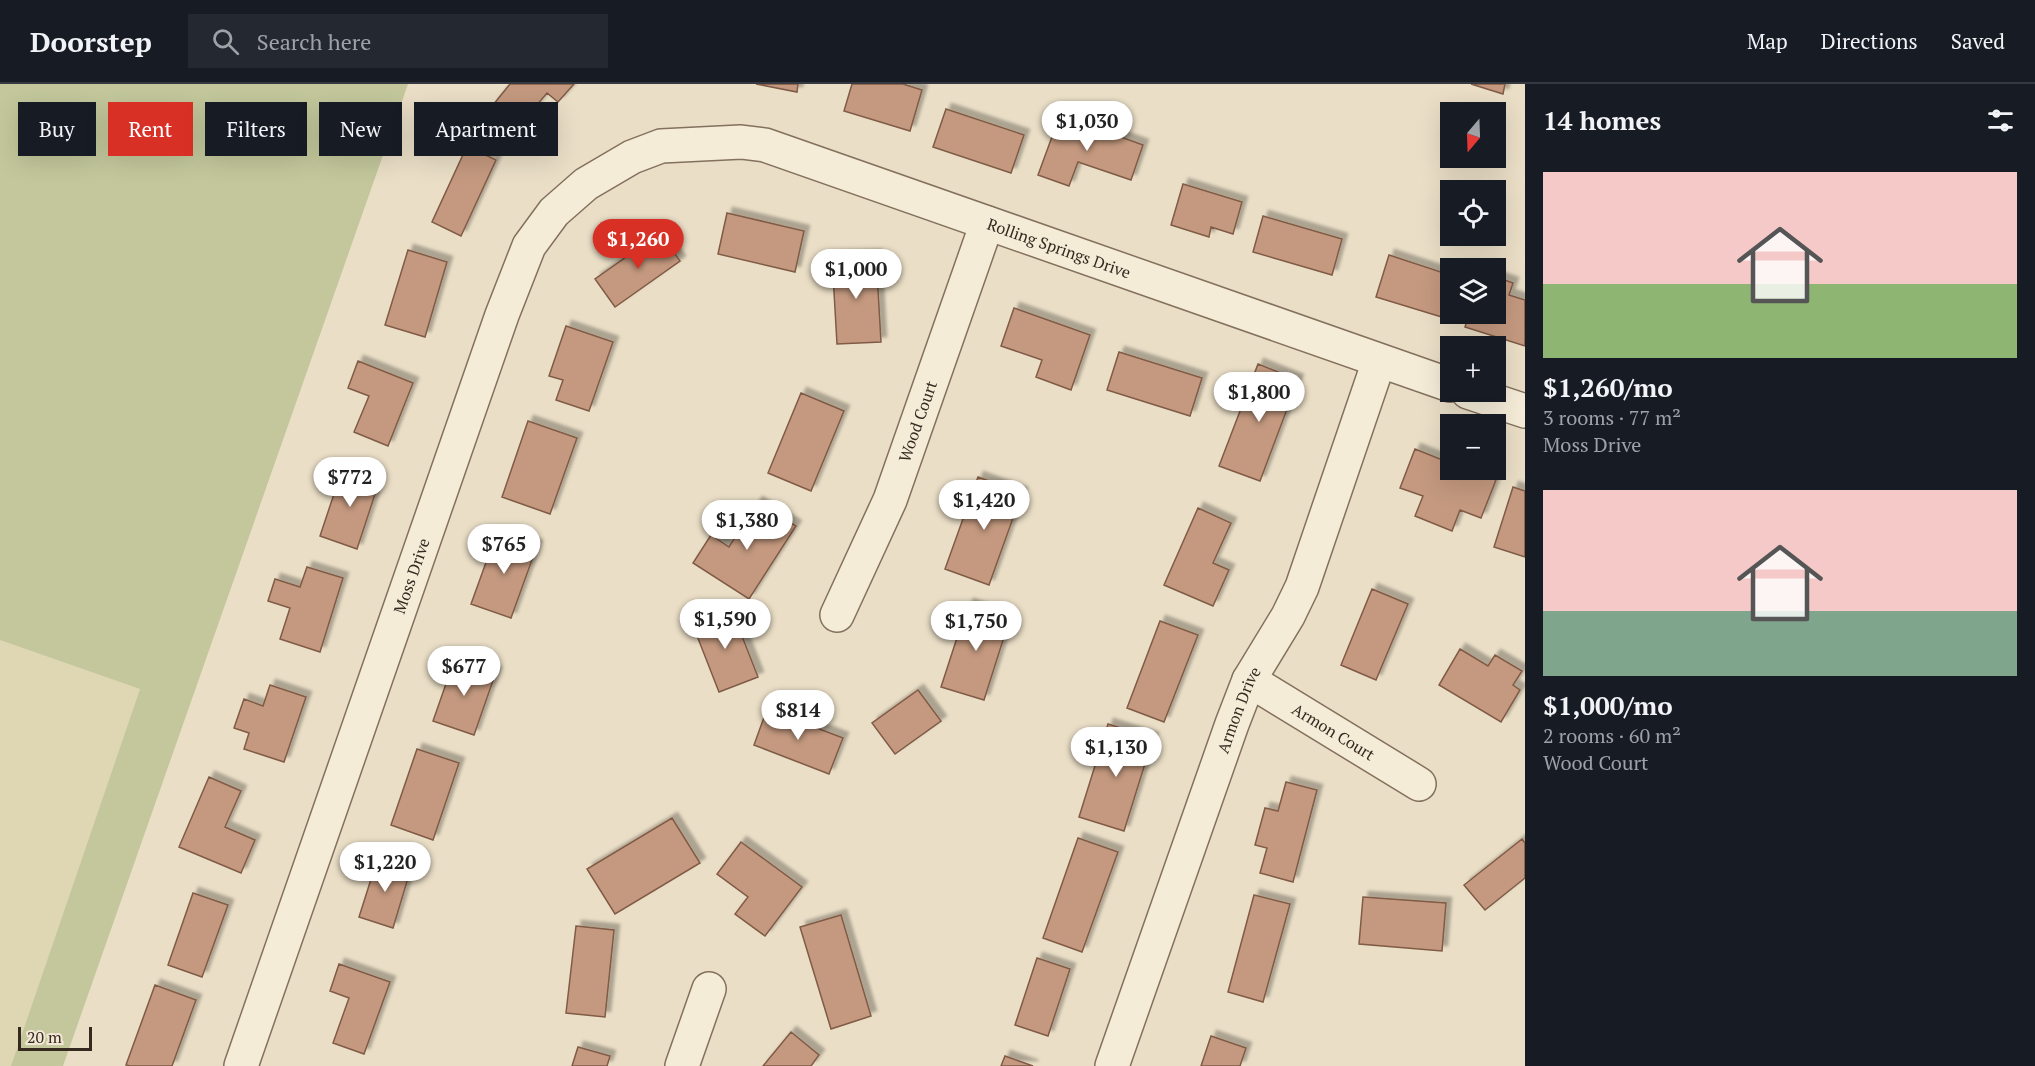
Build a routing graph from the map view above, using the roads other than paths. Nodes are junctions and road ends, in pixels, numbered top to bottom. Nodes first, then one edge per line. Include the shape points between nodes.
1 (661, 146) joint
2 (987, 223) junction
3 (1380, 361) junction
4 (1440, 382) edge
5 (1498, 402) edge
6 (1525, 411) edge
7 (837, 615) dead end
8 (1249, 680) junction
9 (1419, 784) dead end
10 (709, 989) dead end
11 (241, 1066) edge
12 (682, 1066) edge
13 (1112, 1066) edge

1 - 2 street, Rolling Springs Drive via 741,142 765,145
1 - 11 street, Moss Drive via 632,157 586,184 554,212 529,246
2 - 3 street, Rolling Springs Drive
2 - 7 street, Wood Court via 890,500
3 - 4 street, Rolling Springs Drive
3 - 8 street, Armon Drive via 1302,587
5 - 6 street
8 - 9 street, Armon Court
8 - 13 street, Armon Drive
10 - 12 street

